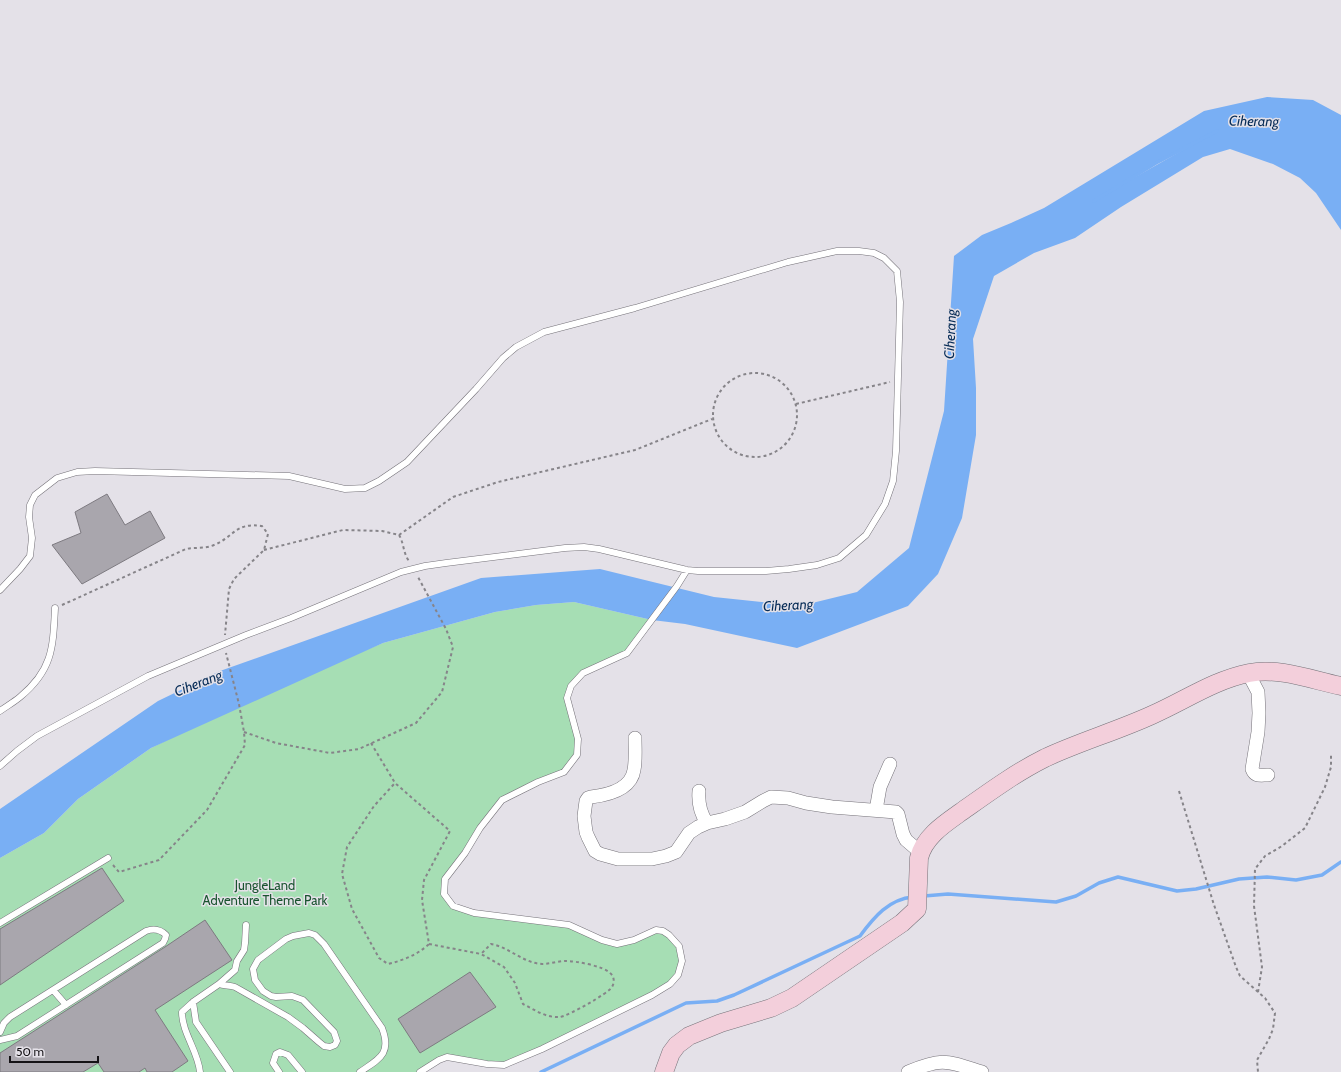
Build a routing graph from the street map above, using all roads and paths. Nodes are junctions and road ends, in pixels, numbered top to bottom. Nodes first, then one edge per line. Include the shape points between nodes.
1 (898, 380) junction
2 (796, 404) junction
3 (712, 419) junction
4 (399, 535) junction
5 (264, 550) junction
6 (415, 569) junction
7 (687, 570) junction
8 (0, 590) edge
9 (55, 608) joint
10 (224, 644) junction
11 (1248, 673) junction
12 (1341, 686) edge
13 (0, 711) edge
14 (244, 732) junction
15 (635, 738) dead end
16 (371, 743) junction
17 (1331, 755) dead end
18 (890, 764) dead end
19 (0, 766) edge
20 (1268, 775) dead end
21 (395, 783) junction
22 (699, 791) dead end
23 (1180, 791) dead end
24 (876, 810) junction
25 (707, 823) junction
26 (920, 852) junction
27 (108, 858) joint
28 (0, 923) edge
29 (246, 925) dead end
30 (429, 944) junction
31 (481, 954) junction
32 (218, 984) junction
33 (53, 990) junction
34 (1258, 992) junction
35 (193, 1002) junction
36 (66, 1005) junction
37 (0, 1032) edge
38 (0, 1040) edge
39 (200, 1072) edge
40 (230, 1072) edge
41 (279, 1072) edge
42 (302, 1072) edge
43 (360, 1072) edge
44 (420, 1072) edge
45 (664, 1072) edge
46 (908, 1072) edge
47 (982, 1072) edge
48 (1258, 1072) edge

1 - 2 path
1 - 7 lane via 893,481 885,504 866,535 840,558 817,565 766,571
1 - 8 lane via 900,302 897,271 892,265 874,253 859,251 837,251 788,262 635,308 544,332 529,339 502,358 407,462 365,488 345,489 289,476 96,471 77,472 56,478 32,500 29,517 32,538 30,556
2 - 3 path via 790,391 781,381 768,374 747,373 728,381 718,392 713,405
2 - 3 path via 794,432 786,444 762,457 734,453 723,444 715,432
3 - 4 path via 636,450 498,482 453,497
4 - 5 path via 382,530 343,530
4 - 6 path via 405,556
5 - 9 path via 268,534 262,526 252,524 238,528 215,545 186,548
5 - 10 path via 234,579 229,589
6 - 7 lane via 584,547
6 - 10 lane via 401,572
6 - 16 path via 453,647 442,692 416,722
7 - 44 lane via 678,586 627,653 583,673 571,686 567,698 578,739 577,755 564,772 502,800 445,879 444,894 453,906 474,913 569,925 617,944 656,930 663,931 679,946 682,961 678,975 670,984 651,995 504,1065 447,1058
9 - 13 lane via 51,654 46,668 21,697
10 - 14 path
10 - 19 lane via 148,676 37,736
11 - 12 street via 1265,670
11 - 20 street via 1258,692 1259,713 1252,769 1254,774
11 - 26 street via 1213,684 1152,715 1045,758 991,790 945,824 928,840
14 - 16 path via 276,743 330,753 359,749
14 - 27 path via 245,745 207,810 159,860 119,872
15 - 25 street via 635,767 629,782 620,790 588,798 586,801 586,832 595,851 618,859 652,859 666,856 676,852 689,833
16 - 21 path
17 - 34 path via 1331,767 1325,787 1305,828 1265,856 1255,870 1254,906 1262,967
18 - 24 street via 880,787
21 - 30 path via 450,831 424,880 422,900
21 - 30 path via 374,806 347,847 342,874 352,908 379,958 388,964 404,960 422,951
22 - 25 street via 699,807
23 - 34 path via 1227,943 1240,976
24 - 25 street via 832,807 778,797 763,801 745,812
24 - 26 street via 897,813 906,840
26 - 45 street via 918,904 915,912 792,998 771,1008 688,1036 670,1053
27 - 28 lane
29 - 32 lane via 244,950 235,970
30 - 31 path
31 - 31 path via 504,967 515,984 523,1004 546,1016 561,1017 574,1012 608,992 614,981 611,973 604,969 567,961 542,964 523,959 500,946 491,944
32 - 35 lane
32 - 43 lane via 235,987 288,1017 324,1046 330,1047 336,1041 334,1032 303,1000 292,996 271,996 258,985 253,969 258,960 286,938 304,933 315,935 334,956 385,1036 385,1052
33 - 36 lane
33 - 36 lane via 146,931 159,930 166,935 162,943
33 - 37 lane via 10,1017
34 - 48 path via 1275,1013 1269,1040 1257,1060
35 - 39 lane via 182,1012 182,1017 199,1061
35 - 40 lane via 196,1022
36 - 38 lane via 17,1036
41 - 42 lane via 273,1063 276,1054 280,1052 288,1055
46 - 47 street via 942,1061

